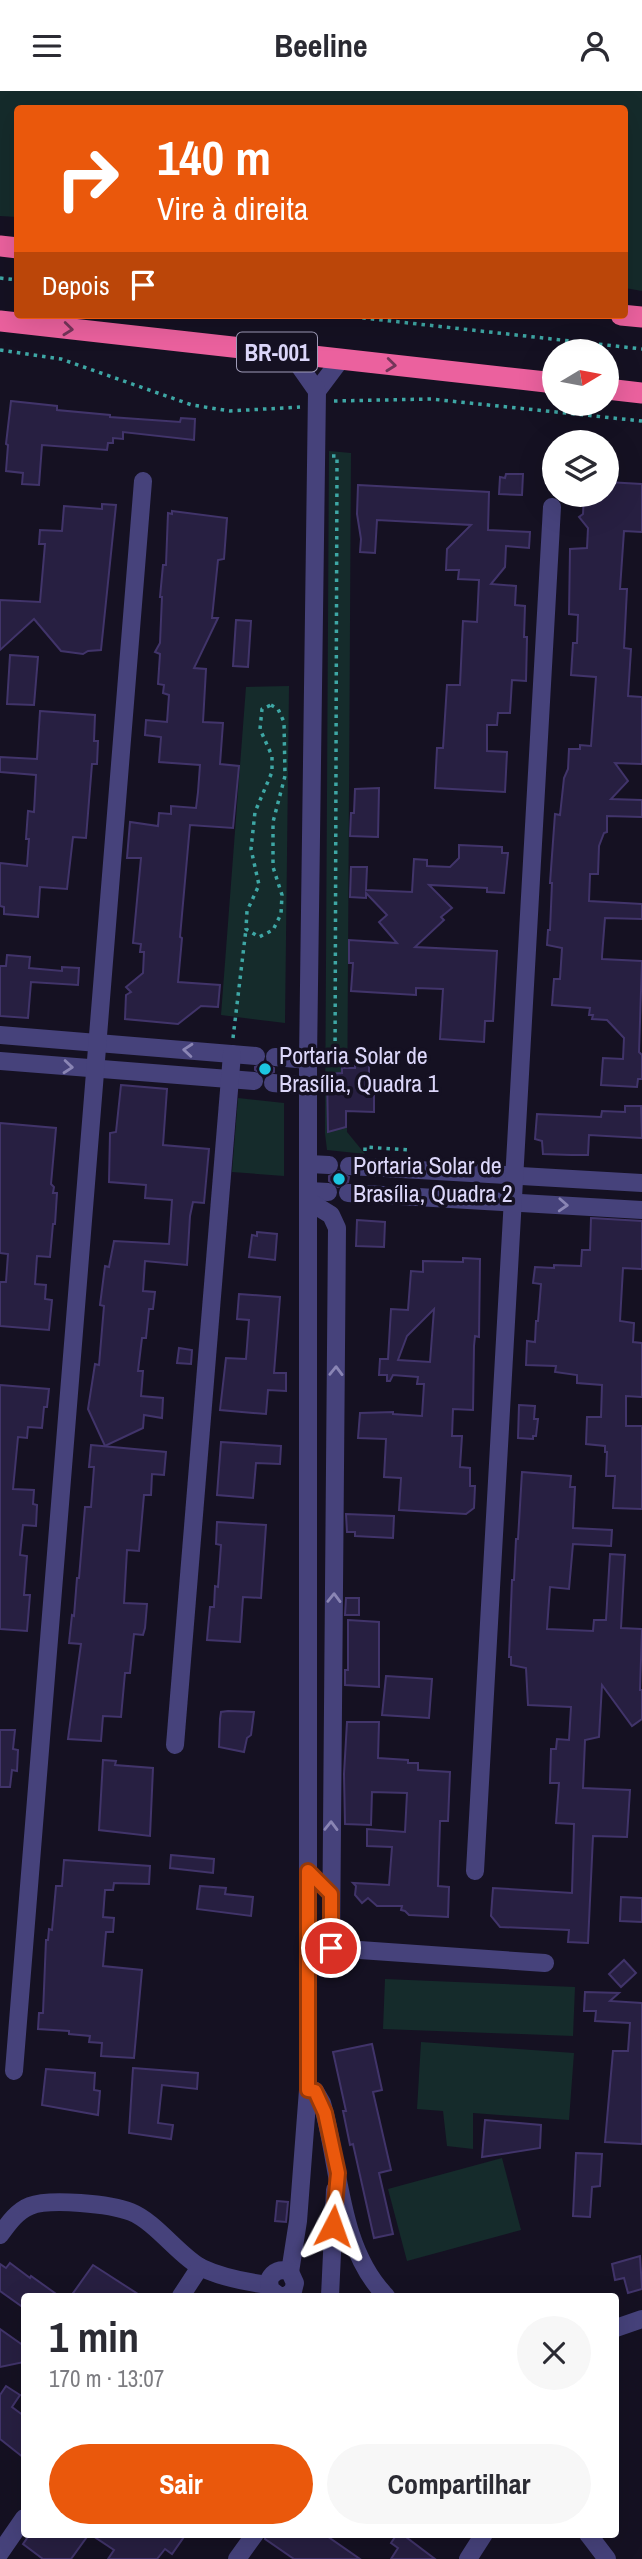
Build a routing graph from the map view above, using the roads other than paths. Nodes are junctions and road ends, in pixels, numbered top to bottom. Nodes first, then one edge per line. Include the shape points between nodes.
1 (0, 321) edge
2 (290, 353) junction
3 (341, 359) junction
4 (542, 382) edge
5 (620, 390) edge
6 (642, 393) edge
7 (317, 398) junction
8 (143, 481) dead end
9 (552, 507) dead end
10 (0, 1035) edge
11 (97, 1043) junction
12 (232, 1054) junction
13 (256, 1056) dead end
14 (309, 1060) junction
15 (0, 1061) edge
16 (95, 1069) junction
17 (229, 1080) junction
18 (254, 1081) dead end
19 (309, 1086) junction
20 (309, 1164) junction
21 (329, 1165) dead end
22 (515, 1175) junction
23 (642, 1183) edge
24 (328, 1192) dead end
25 (309, 1197) junction
26 (513, 1202) junction
27 (642, 1210) edge
28 (176, 1745) dead end
29 (308, 1871) junction
30 (475, 1871) dead end
31 (331, 1894) junction
32 (545, 1963) dead end
33 (14, 2071) dead end
34 (308, 2090) junction
35 (338, 2173) junction
36 (0, 2235) edge
37 (200, 2267) junction
38 (183, 2293) edge
39 (283, 2293) edge
40 (330, 2293) edge
41 (383, 2293) edge
42 (642, 2319) edge
43 (619, 2327) edge
44 (21, 2522) edge
45 (252, 2538) edge
46 (481, 2538) edge
47 (591, 2538) edge
48 (0, 2553) edge
49 (237, 2559) edge
50 (468, 2559) edge
51 (607, 2559) edge

1 -> 2 highway, BR-001
2 - 3 highway, BR-001
2 - 7 street
3 -> 4 highway, BR-001
3 - 7 street
5 - 6 highway
7 - 14 street
8 - 11 street
9 - 22 street
10 - 11 street
12 -> 11 street
11 - 16 street
12 - 13 street
12 - 17 street
14 - 19 street
14 - 19 street via 277,1057 275,1083
15 -> 16 street
16 - 17 street
16 - 33 street
17 - 18 street
17 - 28 street
19 - 20 street
20 - 21 street
20 - 25 street
22 - 23 street
22 - 26 street
22 - 26 street via 357,1167 356,1194
24 - 25 street
25 - 29 street
31 -> 25 street via 337,1228 331,1215
26 -> 27 street
26 - 30 street
29 - 31 street
29 - 34 street
31 - 32 street via 331,1948
34 - 35 street via 315,2091 322,2103
34 - 39 street via 290,2272 274,2273
35 - 40 street
35 - 41 street via 351,2234 374,2284
36 - 37 street via 29,2206 50,2202 94,2205 131,2212
37 - 38 street
37 - 39 street
42 - 43 street
44 - 48 street
45 - 49 street
46 - 50 street
47 - 51 street

